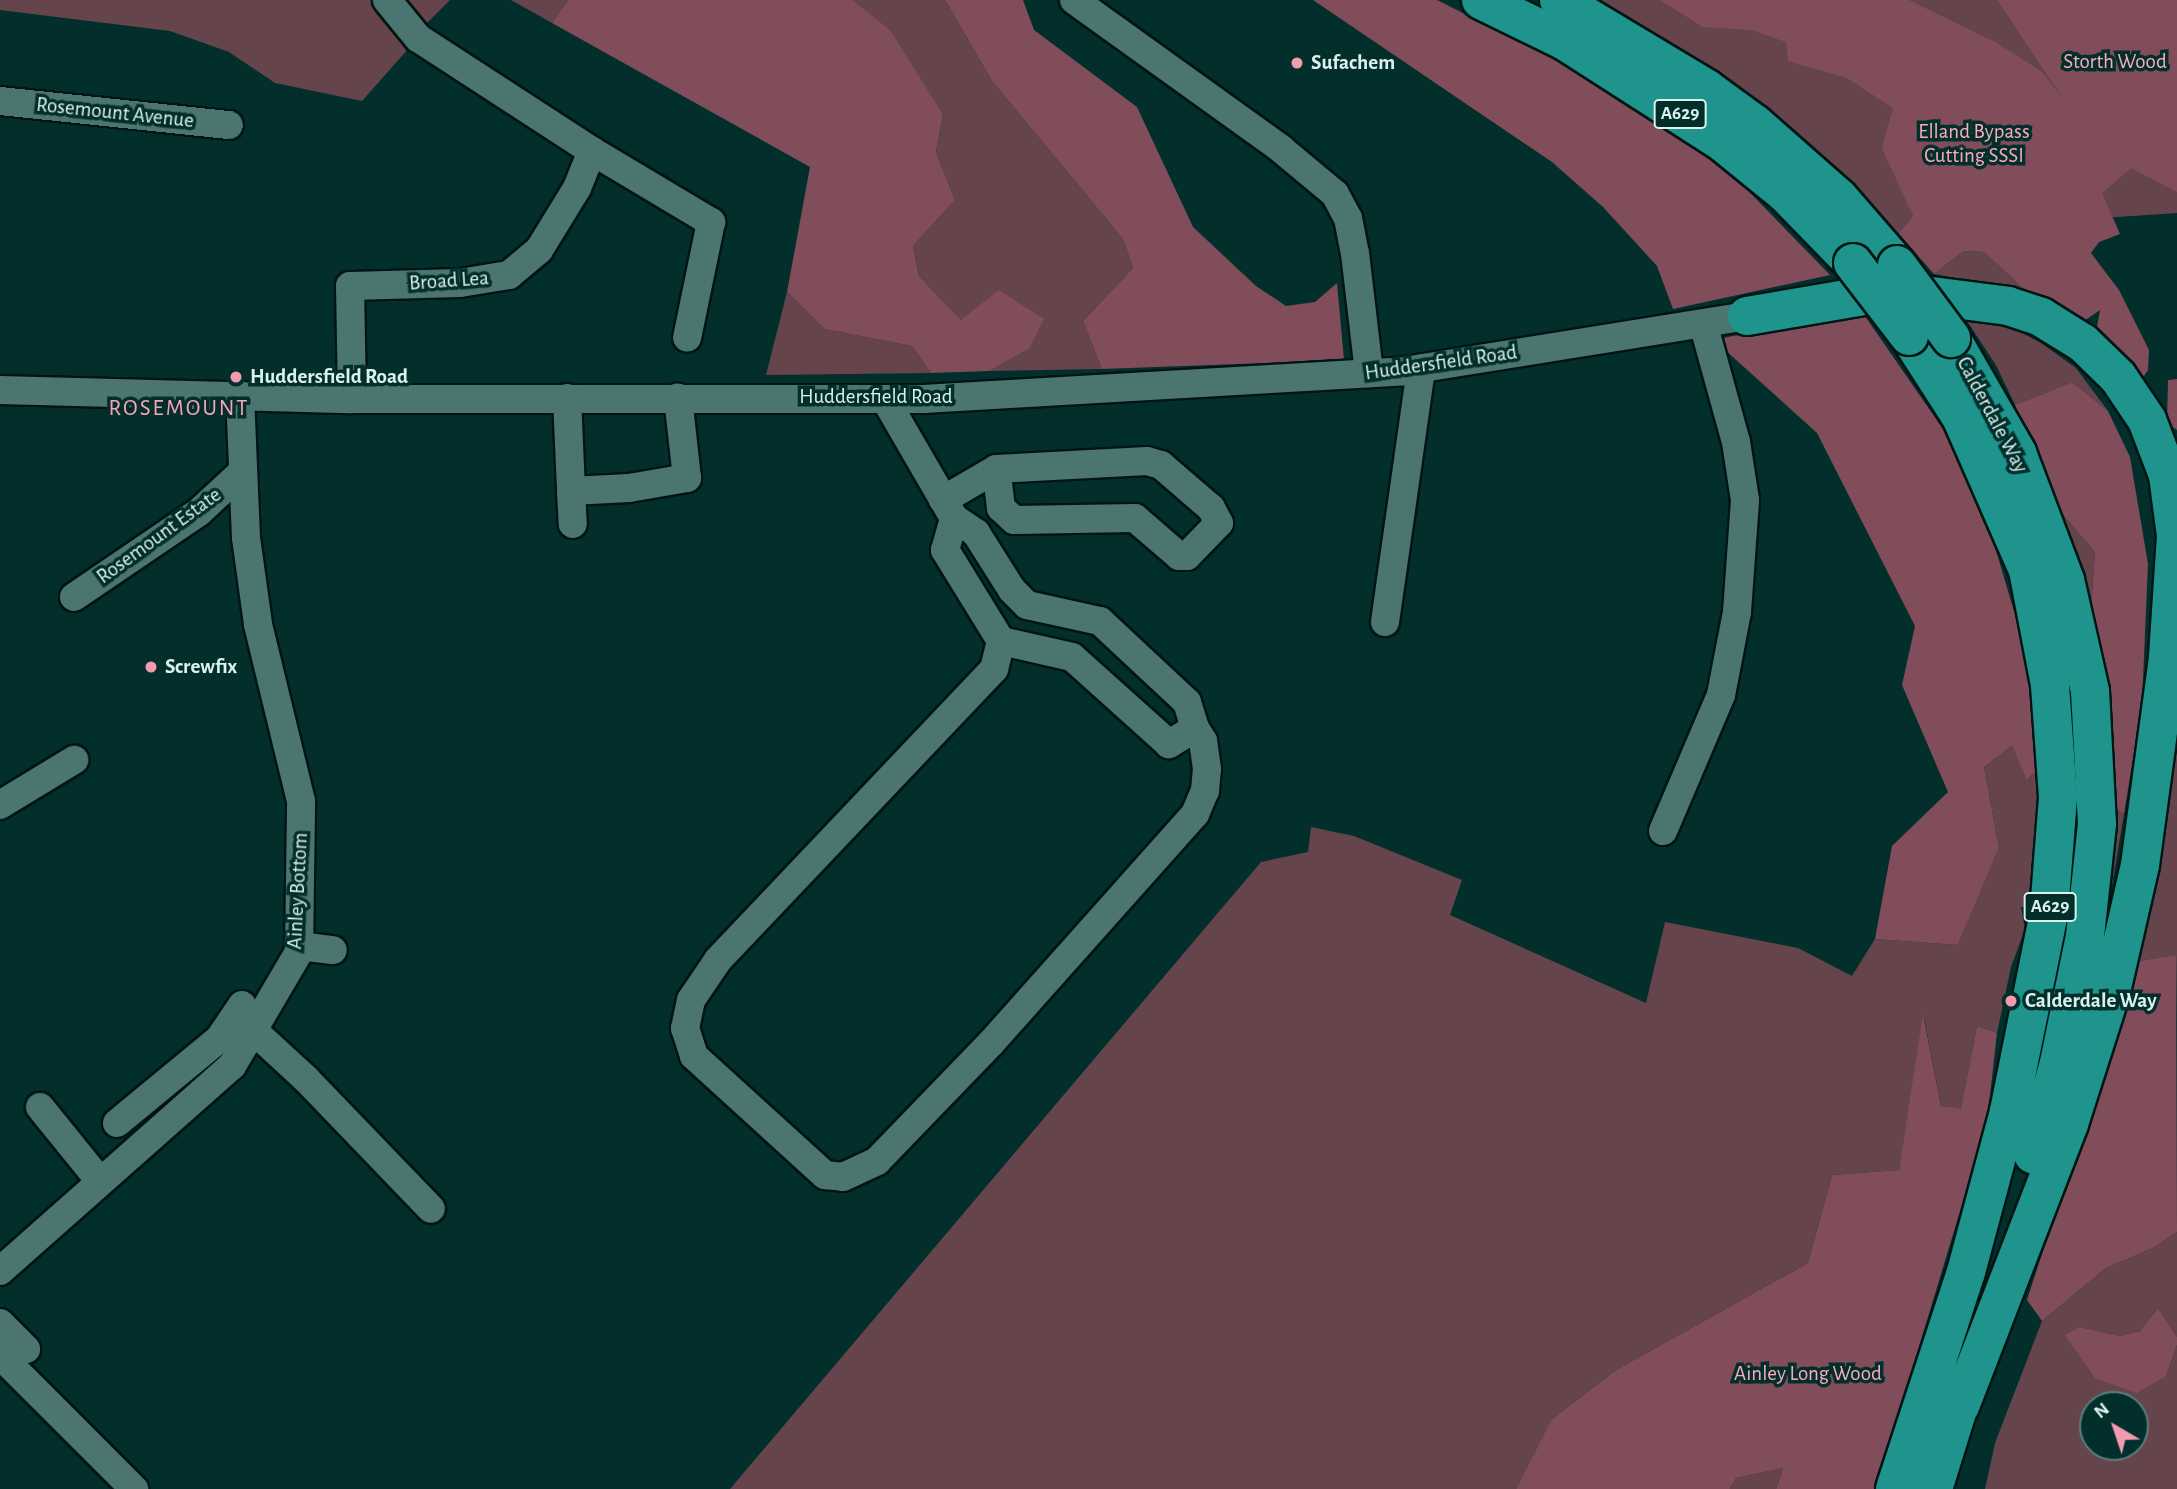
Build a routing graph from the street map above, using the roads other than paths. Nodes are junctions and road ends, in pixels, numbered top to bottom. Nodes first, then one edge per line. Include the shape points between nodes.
1 (387, 0) edge
2 (1074, 0) edge
3 (1481, 0) edge
4 (1559, 0) edge
5 (0, 101) edge
6 (229, 125) dead end
7 (592, 151) junction
8 (1747, 316) joint
9 (1703, 323) junction
10 (687, 338) dead end
11 (1421, 369) junction
12 (1368, 373) junction
13 (0, 390) edge
14 (240, 395) junction
15 (567, 398) junction
16 (678, 398) junction
17 (885, 398) junction
18 (352, 400) junction
19 (996, 469) junction
20 (241, 473) junction
21 (571, 491) junction
22 (948, 509) junction
23 (573, 524) dead end
24 (74, 597) dead end
25 (1385, 622) dead end
26 (1001, 641) junction
27 (1195, 728) junction
28 (74, 760) dead end
29 (0, 805) edge
30 (1663, 831) dead end
31 (299, 946) junction
32 (333, 950) dead end
33 (242, 1005) dead end
34 (254, 1031) junction
35 (228, 1048) junction
36 (40, 1107) dead end
37 (117, 1123) dead end
38 (100, 1181) junction
39 (431, 1209) dead end
40 (0, 1271) edge
41 (8, 1344) edge
42 (1960, 1406) junction
43 (134, 1489) edge
44 (1895, 1489) edge
45 (1933, 1489) edge

1 - 7 street via 418,38
2 - 12 street via 1281,149 1335,194 1348,218 1355,253
3 - 44 highway, Calderdale Way / A629, bridge via 1565,41 1721,141 1786,194 1853,263 1961,417 2028,570 2050,685 2058,797 2049,912 2008,1111 1966,1272
4 - 42 highway, Calderdale Way / A629, bridge via 1707,89 1755,124 1839,198 1951,338 2017,453 2065,580 2090,691 2096,824 2085,936 2059,1063
5 - 6 street, Rosemount Avenue
7 - 10 street via 712,222
7 - 18 street, Broad Lea via 577,188 539,250 509,275 460,284 350,286
8 - 9 street, Huddersfield Road
8 - 42 highway via 1893,291 2008,306 2041,317 2082,343 2118,377 2147,419 2168,475 2176,536 2168,658 2140,865 2111,992 2069,1124
9 - 11 street, Huddersfield Road
9 - 30 street via 1736,442 1745,500 1737,611 1721,695
11 - 12 street, Huddersfield Road
11 - 25 street
12 - 17 street, Huddersfield Road
13 - 14 street, Huddersfield Road
14 - 18 street, Huddersfield Road
14 - 20 street, Ainley Bottom
15 - 16 street, Huddersfield Road
15 - 18 street, Huddersfield Road
15 - 21 street
16 - 17 street, Huddersfield Road
16 - 21 street via 687,478
17 - 22 street
19 - 19 street via 1147,460 1161,465 1211,508 1219,523 1187,556 1180,556 1135,518 1014,520 1001,508
19 - 22 street
20 - 24 street, Rosemount Estate via 198,512
20 - 31 street, Ainley Bottom via 258,624 301,801
21 - 23 street
22 - 26 street via 945,550
22 - 27 street via 976,533 1012,590 1027,605 1100,621 1187,702
26 - 27 street via 1072,657 1169,744
26 - 27 street via 994,669 718,960 691,1000 685,1028 694,1056 825,1175 843,1178 877,1161 991,1044 1195,814 1205,791 1207,769 1203,741
28 - 29 street
31 - 32 street
31 - 34 street, Ainley Bottom
33 - 35 street
34 - 35 street, Ainley Bottom
34 - 39 street
35 - 37 street
35 - 38 street, Ainley Bottom
36 - 38 street
38 - 40 street, Ainley Bottom
41 - 43 street
42 - 45 highway, Calderdale Way / A629

